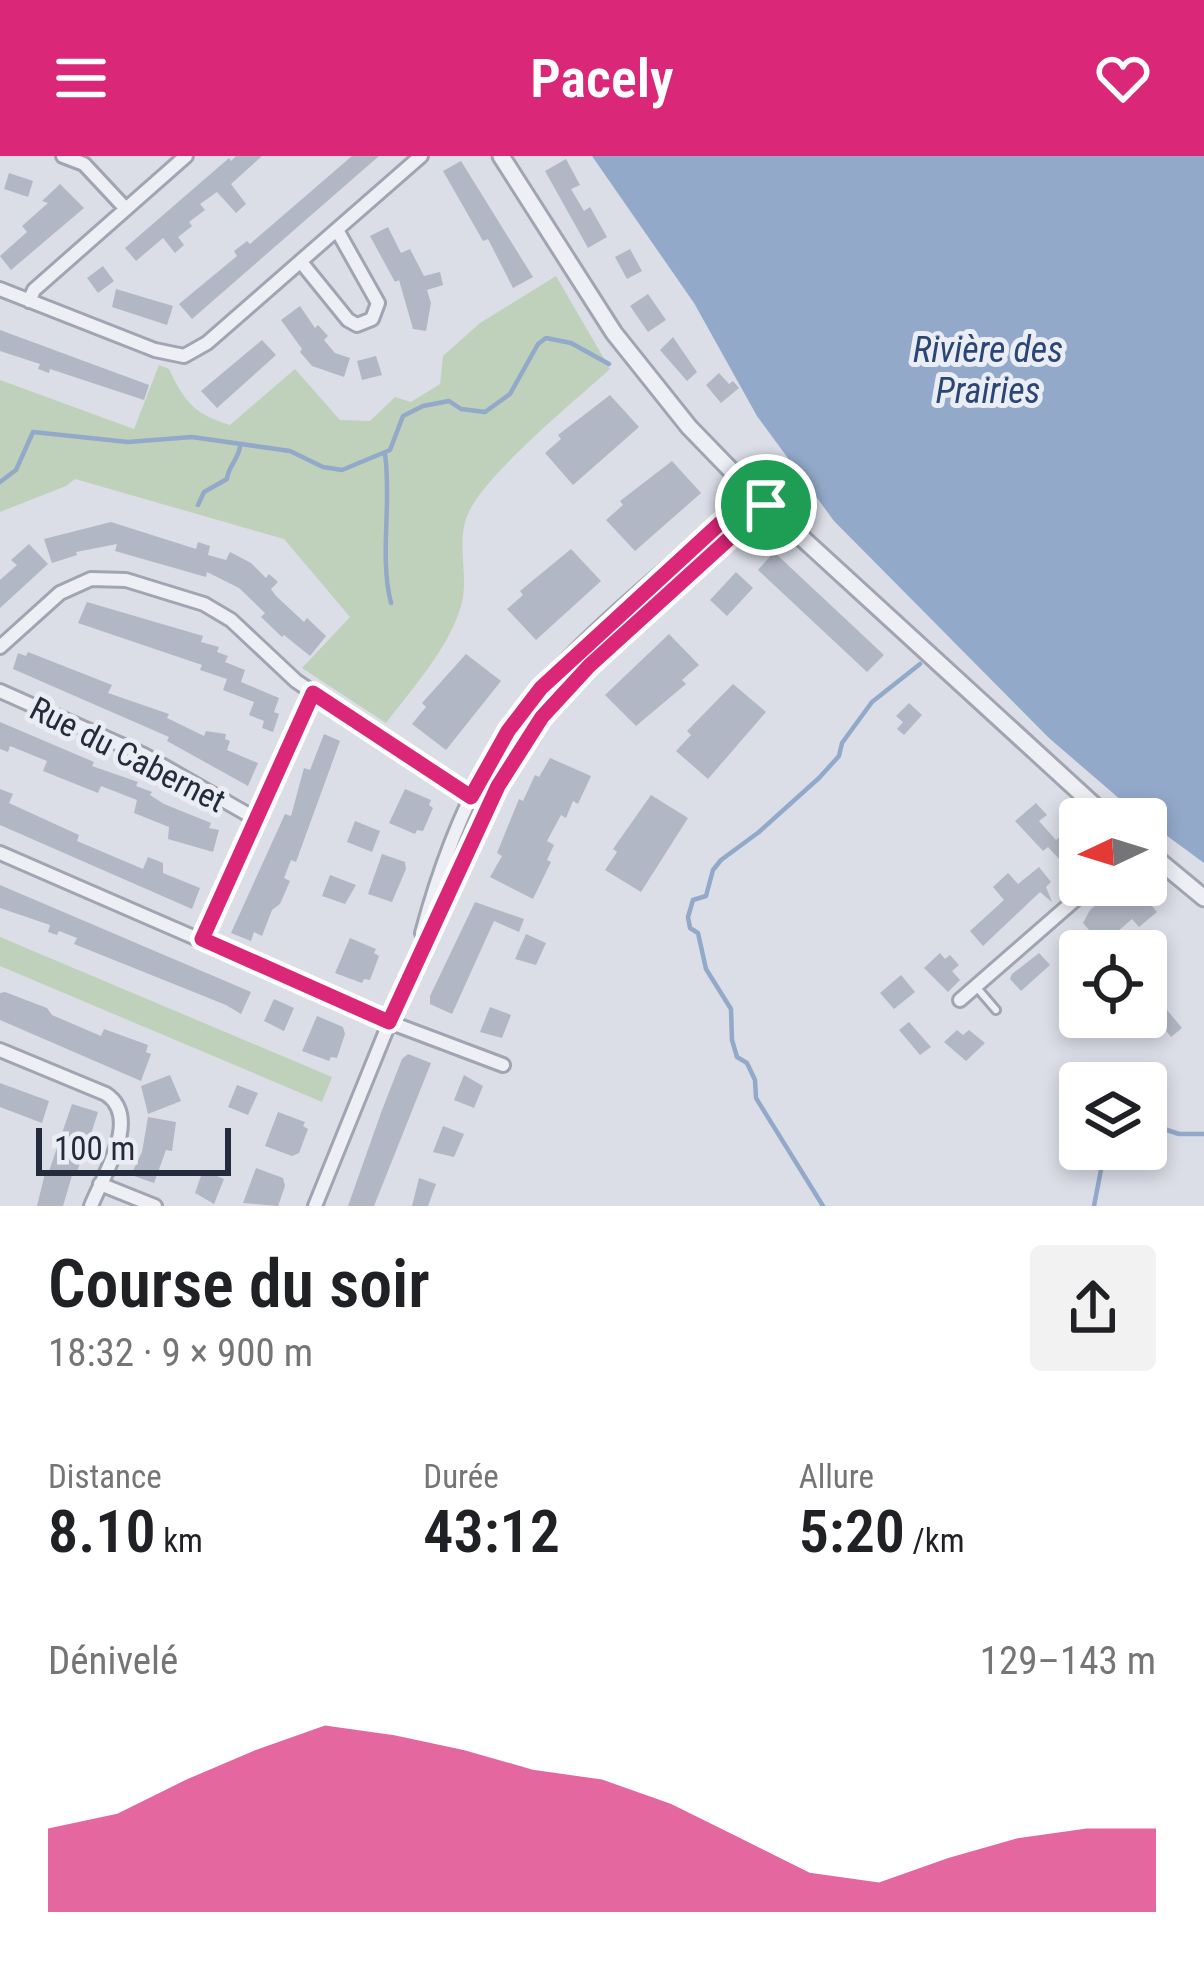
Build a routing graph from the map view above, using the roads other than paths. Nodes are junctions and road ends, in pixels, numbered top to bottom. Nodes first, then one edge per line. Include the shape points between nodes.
1 (63, 156) edge
2 (186, 156) edge
3 (422, 156) edge
4 (501, 156) edge
5 (126, 208) junction
6 (337, 230) junction
7 (301, 262) junction
8 (0, 289) edge
9 (29, 301) junction
10 (759, 499) junction
11 (0, 647) edge
12 (0, 691) edge
13 (313, 693) junction
14 (471, 797) junction
15 (1086, 798) edge
16 (490, 805) junction
17 (256, 819) junction
18 (0, 853) edge
19 (1167, 867) edge
20 (1204, 898) edge
21 (1068, 906) edge
22 (202, 939) junction
23 (416, 957) junction
24 (976, 986) junction
25 (960, 1000) dead end
26 (996, 1010) dead end
27 (389, 1022) junction
28 (0, 1050) edge
29 (503, 1065) dead end
30 (100, 1184) junction
31 (91, 1206) edge
32 (155, 1206) edge
33 (315, 1206) edge

1 - 5 street via 84,164
2 - 5 street
3 - 6 street
4 - 10 street via 632,358
5 - 9 street
6 - 7 street
6 - 7 street via 378,303 372,320 347,320
7 - 9 street via 207,343 172,356
8 - 9 street
10 - 14 street via 541,688
10 - 15 street
10 - 16 street via 568,687 525,741
11 - 13 street via 74,584 106,577 218,610
12 - 17 street, Rue du Cabernet via 144,755
13 - 14 street
13 - 17 street
14 - 16 street
14 - 23 street
16 - 23 street
17 - 22 street
18 - 22 street
19 - 20 street
21 - 24 street
22 - 27 street
23 - 27 street
24 - 25 street
24 - 26 lane
27 - 29 street
27 - 33 street
28 - 30 street via 117,1101 123,1126
30 - 31 street
30 - 32 street

